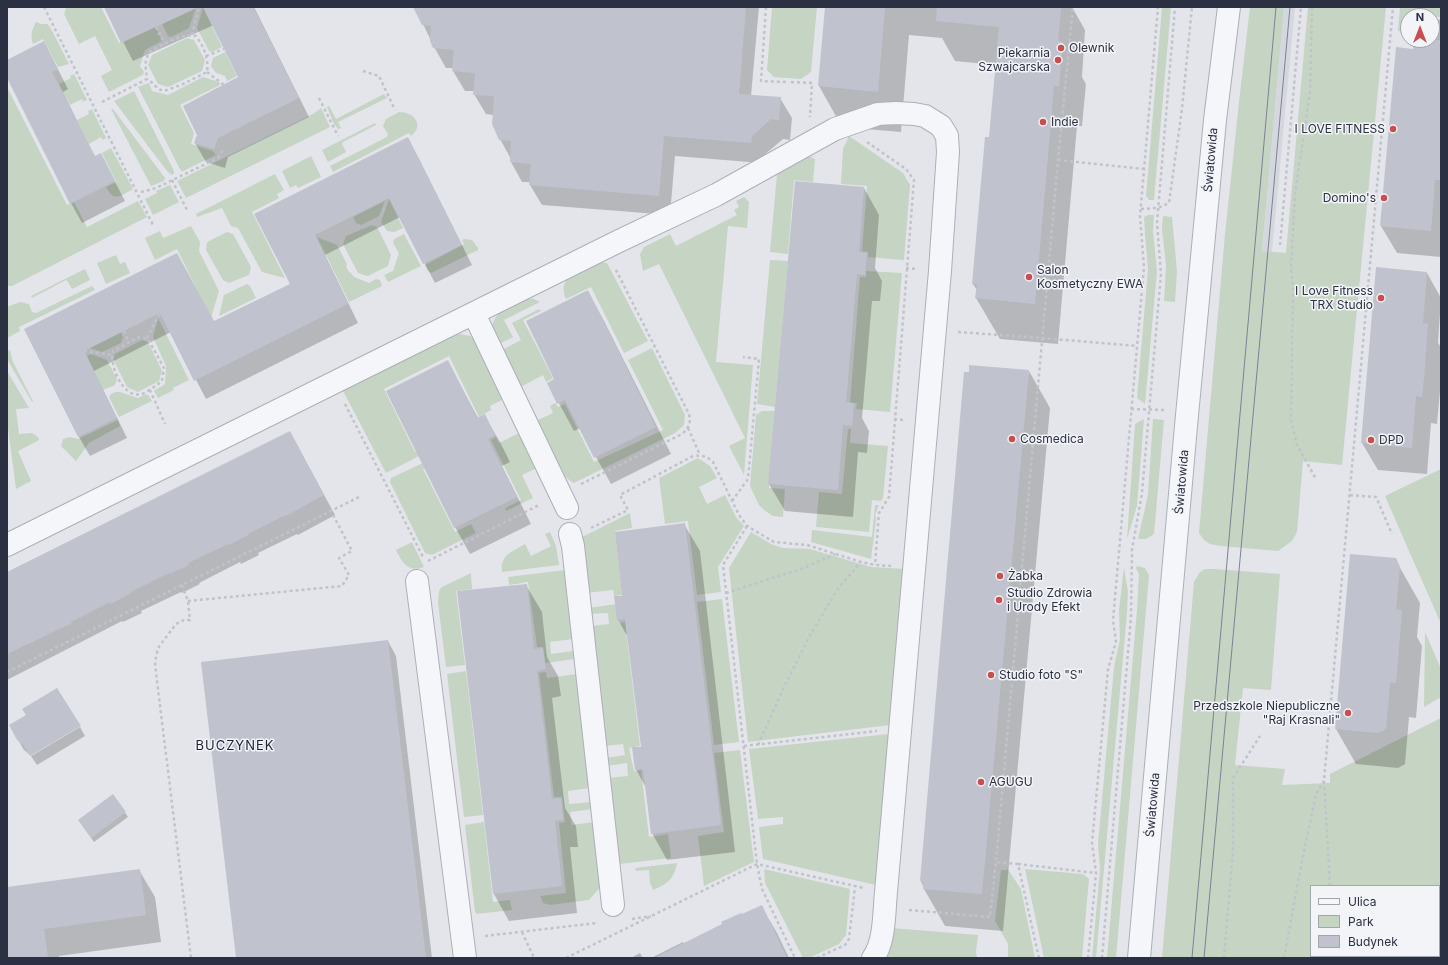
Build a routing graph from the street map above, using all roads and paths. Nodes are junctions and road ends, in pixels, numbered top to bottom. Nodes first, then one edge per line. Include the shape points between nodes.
1 (44, 7) edge
2 (199, 7) edge
3 (766, 7) edge
4 (1074, 7) edge
5 (1158, 7) edge
6 (1176, 7) edge
7 (1192, 7) edge
8 (1229, 7) edge
9 (1301, 7) edge
10 (1312, 7) edge
11 (1393, 7) edge
12 (156, 27) dead end
13 (192, 35) junction
14 (165, 44) junction
15 (224, 49) dead end
16 (206, 56) junction
17 (363, 71) dead end
18 (207, 72) junction
19 (147, 79) junction
20 (786, 82) dead end
21 (224, 85) dead end
22 (319, 98) dead end
23 (102, 102) dead end
24 (395, 110) dead end
25 (851, 123) junction
26 (338, 136) dead end
27 (224, 148) dead end
28 (1058, 160) junction
29 (1144, 169) junction
30 (172, 180) junction
31 (141, 192) dead end
32 (1158, 208) junction
33 (1141, 209) junction
34 (187, 210) dead end
35 (154, 227) dead end
36 (1280, 244) dead end
37 (160, 313) dead end
38 (474, 314) junction
39 (124, 331) dead end
40 (955, 332) dead end
41 (147, 338) junction
42 (1043, 338) junction
43 (129, 343) junction
44 (1137, 346) junction
45 (84, 351) dead end
46 (112, 356) junction
47 (743, 358) dead end
48 (150, 390) junction
49 (1165, 402) dead end
50 (1131, 409) junction
51 (1149, 411) junction
52 (165, 424) dead end
53 (688, 427) dead end
54 (700, 455) junction
55 (1316, 479) dead end
56 (1350, 495) junction
57 (359, 497) dead end
58 (732, 501) junction
59 (567, 508) dead end
60 (331, 511) junction
61 (747, 526) junction
62 (1392, 534) dead end
63 (570, 536) joint
64 (7, 545) edge
65 (836, 554) junction
66 (861, 562) junction
67 (875, 564) junction
68 (915, 567) junction
69 (417, 581) dead end
70 (182, 585) junction
71 (726, 593) junction
72 (188, 601) junction
73 (7, 672) edge
74 (899, 731) junction
75 (1260, 736) dead end
76 (758, 745) junction
77 (744, 746) junction
78 (1324, 780) junction
79 (996, 862) junction
80 (758, 864) junction
81 (1018, 864) junction
82 (1096, 872) junction
83 (1330, 885) edge
84 (855, 887) junction
85 (886, 892) junction
86 (613, 905) dead end
87 (904, 909) dead end
88 (654, 916) junction
89 (630, 919) dead end
90 (599, 923) dead end
91 (522, 932) junction
92 (482, 936) dead end
93 (191, 958) edge
94 (465, 958) edge
95 (534, 958) edge
96 (566, 958) edge
97 (795, 958) edge
98 (817, 958) edge
99 (873, 958) edge
100 (1039, 958) edge
101 (1088, 958) edge
102 (1102, 958) edge
103 (1139, 958) edge
104 (1224, 958) edge
105 (1284, 958) edge

1 - 35 path
2 - 13 path
3 - 20 path via 761,81
4 - 28 path
5 - 29 path
6 - 32 path
7 - 32 path via 1169,203
8 - 103 street, Światowida via 1214,128
9 - 36 path
10 - 55 path via 1310,92 1295,194 1291,264 1291,420 1297,445
11 - 56 path
12 - 14 path
13 - 14 path
13 - 16 path via 196,36
14 - 19 path via 148,55 145,67
15 - 16 path
16 - 18 path
17 - 24 path via 379,76
18 - 19 path via 164,91
18 - 21 path
19 - 23 path
22 - 26 path
25 - 38 street via 835,129 716,195
25 - 67 path via 854,133 906,169 914,180 889,497 879,514
25 - 68 street via 878,114 914,114 925,116 942,126 947,136 940,271
27 - 30 path via 218,158
28 - 29 path
28 - 42 path
29 - 33 path
30 - 31 path
30 - 34 path
32 - 33 path
32 - 51 path via 1161,274
33 - 44 path via 1144,267
37 - 41 path
38 - 59 street
38 - 64 street
39 - 43 path
40 - 42 path
41 - 43 path via 140,337
41 - 48 path via 164,368 162,381
42 - 44 path
42 - 79 path
43 - 46 path via 113,352
44 - 50 path
45 - 46 path
46 - 48 path via 117,375 125,389 140,395
47 - 58 path via 759,359 748,478
48 - 52 path
49 - 51 path via 1165,410
50 - 51 path
50 - 82 path via 1113,620 1116,642 1108,669 1092,843
51 - 102 path via 1142,493 1132,550 1131,617
53 - 54 path
54 - 58 path via 708,457 713,462
54 - 63 path via 693,456 620,495 628,510
56 - 62 path via 1376,497
56 - 78 path
57 - 60 path
58 - 61 path via 738,515
60 - 70 path
60 - 72 path via 352,551 339,558 349,575 342,586
61 - 65 path via 774,542 807,545
61 - 71 path via 723,565
63 - 86 street
65 - 66 path
65 - 71 path via 804,568
66 - 67 path
66 - 76 path via 839,588 809,637
67 - 68 path
68 - 74 street
69 - 94 street
70 - 72 path
70 - 73 path
71 - 77 path
72 - 93 path via 190,620 176,624 158,648 156,673
74 - 76 path
74 - 85 street
75 - 104 path via 1233,778 1233,850
76 - 77 path
77 - 80 path
78 - 83 path
78 - 105 path via 1316,794
79 - 81 path
79 - 87 path via 990,917
80 - 84 path
80 - 88 path
80 - 97 path via 762,889
81 - 82 path
81 - 100 path
82 - 101 path
84 - 85 path
84 - 98 path via 849,939 845,945
85 - 99 street via 881,942
88 - 89 path
88 - 96 path
90 - 91 path
91 - 92 path
91 - 95 path

